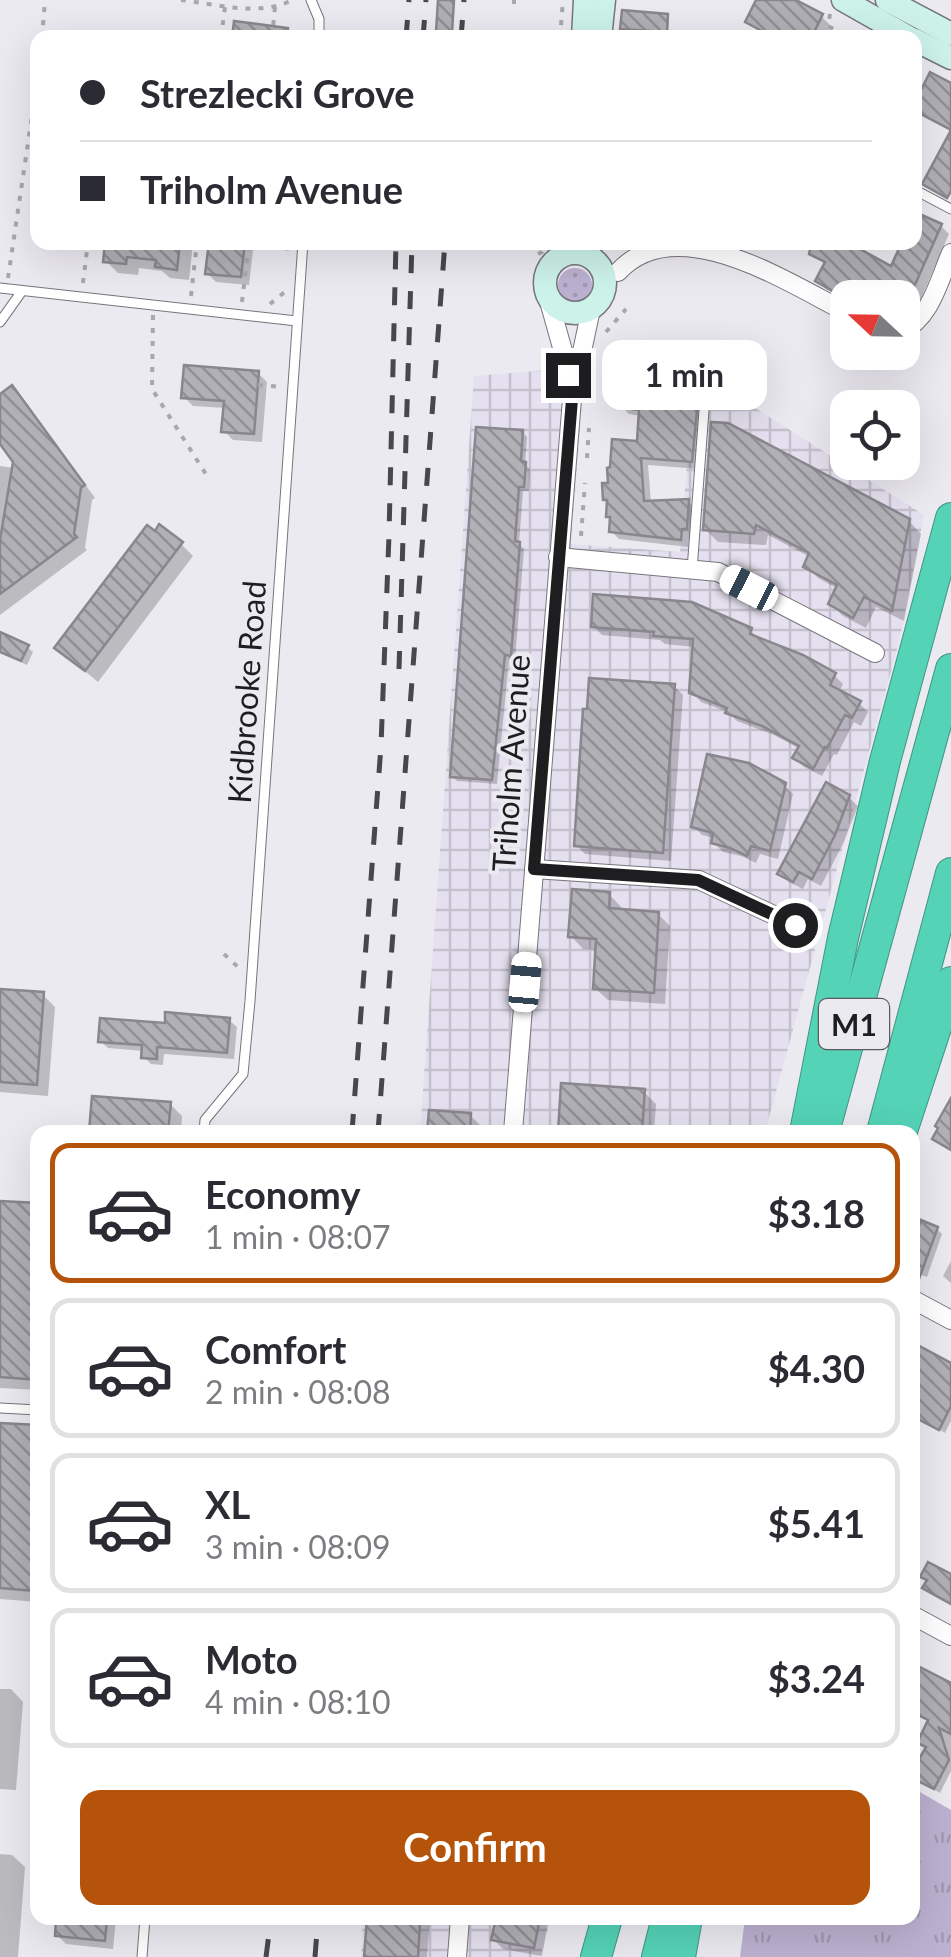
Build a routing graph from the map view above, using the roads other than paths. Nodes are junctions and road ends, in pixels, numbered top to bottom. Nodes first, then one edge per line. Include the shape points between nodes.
1 (311, 0) edge
2 (585, 0) edge
3 (604, 0) edge
4 (887, 0) edge
5 (837, 4) edge
6 (319, 30) edge
7 (583, 30) edge
8 (601, 30) edge
9 (905, 30) edge
10 (912, 30) edge
11 (922, 34) edge
12 (951, 34) edge
13 (922, 39) edge
14 (951, 58) edge
15 (922, 194) edge
16 (951, 209) edge
17 (302, 250) edge
18 (557, 250) edge
19 (656, 250) edge
20 (711, 250) edge
21 (951, 253) edge
22 (602, 261) edge
23 (544, 273) junction
24 (2, 289) edge
25 (22, 291) junction
26 (830, 305) edge
27 (591, 309) junction
28 (920, 318) edge
29 (0, 322) edge
30 (297, 322) junction
31 (706, 384) dead end
32 (572, 399) junction
33 (951, 518) edge
34 (558, 558) junction
35 (692, 570) junction
36 (876, 653) dead end
37 (951, 669) edge
38 (534, 869) junction
39 (951, 874) edge
40 (795, 925) dead end
41 (951, 982) edge
42 (205, 1125) edge
43 (514, 1125) edge
44 (806, 1125) edge
45 (826, 1125) edge
46 (884, 1125) edge
47 (903, 1125) edge
48 (920, 1303) edge
49 (951, 1320) edge
50 (0, 1408) edge
51 (30, 1410) edge
52 (920, 1620) edge
53 (951, 1636) edge
54 (145, 1925) edge
55 (460, 1925) edge
56 (605, 1925) edge
57 (666, 1925) edge
58 (686, 1925) edge
59 (142, 1957) edge
60 (458, 1957) edge
61 (594, 1957) edge
62 (657, 1957) edge
63 (680, 1957) edge

1 - 6 lane
2 - 7 street
3 - 8 street
4 - 10 street
5 - 9 street
11 - 12 street
13 - 14 street
15 - 16 lane
17 - 30 lane, Kidbrooke Road
18 - 23 street
19 - 22 street
20 - 26 street
21 - 28 street
22 - 23 street via 570,253
22 - 27 street via 605,290
23 - 27 street via 556,306 569,313
23 - 32 street, Triholm Avenue
24 - 25 lane
25 - 29 lane
25 - 30 lane
27 - 32 street, Triholm Avenue
30 - 42 lane, Kidbrooke Road via 242,1074
31 - 35 lane
32 - 34 street, Triholm Avenue
33 - 44 highway via 880,779
34 - 35 street
34 - 38 street, Triholm Avenue
35 - 36 street via 718,572
37 - 45 highway, M1
38 - 40 street via 698,880
38 - 43 street, Triholm Avenue
39 - 46 highway, M1
41 - 47 highway
48 - 49 street
50 - 51 lane
52 - 53 street
54 - 59 lane
55 - 60 street
56 - 61 highway
57 - 62 highway
58 - 63 highway

